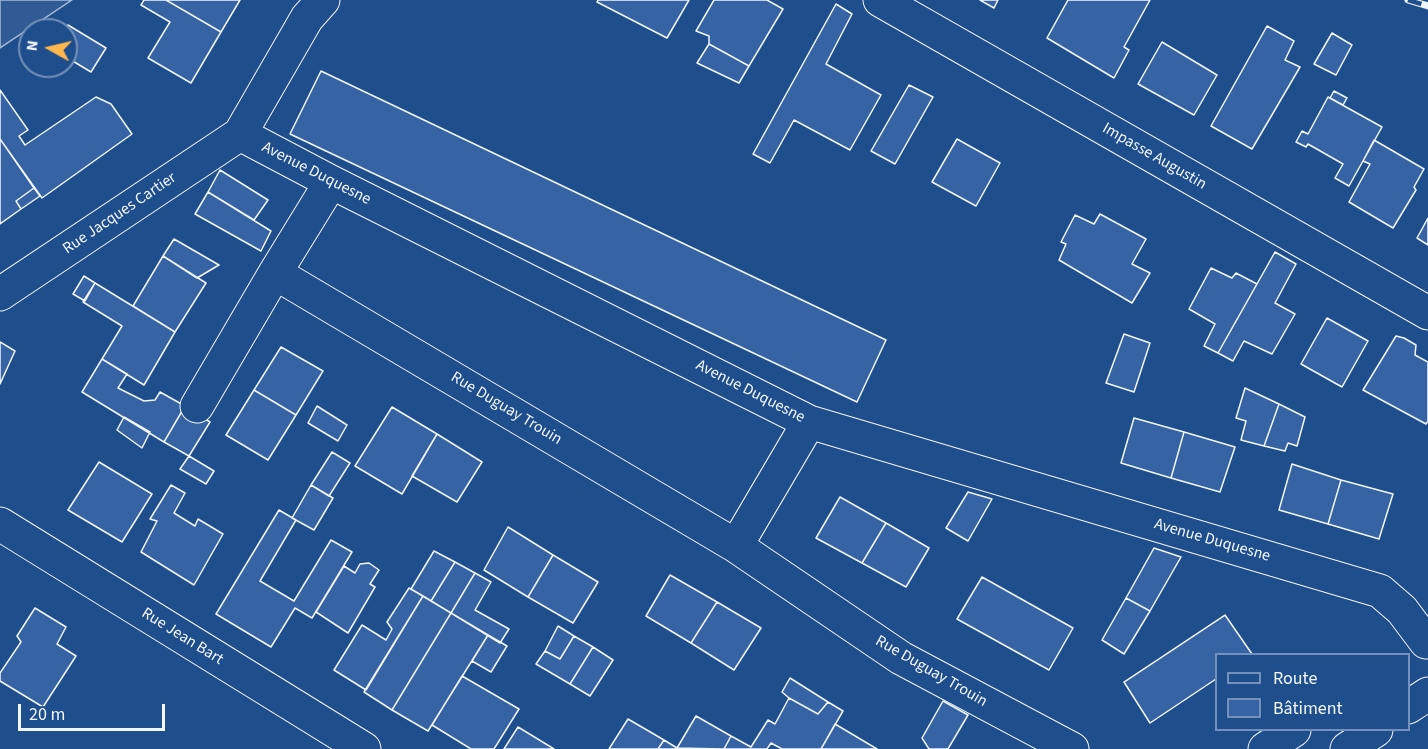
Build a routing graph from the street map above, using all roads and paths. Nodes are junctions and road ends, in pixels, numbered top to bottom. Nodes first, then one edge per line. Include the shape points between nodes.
1 (323, 0) edge
2 (880, 0) edge
3 (240, 134) junction
4 (332, 182) junction
5 (275, 273) junction
6 (0, 294) edge
7 (1428, 313) edge
8 (197, 406) dead end
9 (809, 422) junction
10 (0, 524) edge
11 (736, 546) junction
12 (1420, 646) edge
13 (1428, 694) edge
14 (1410, 706) edge
15 (1291, 731) edge
16 (1373, 731) edge
17 (364, 749) edge
18 (1072, 749) edge
19 (1265, 749) edge
20 (1347, 749) edge

1 - 3 street via 307,18
2 - 7 street, Impasse Augustin
3 - 4 street, Avenue Duquesne
3 - 6 street, Rue Jacques Cartier
4 - 5 street
4 - 9 street, Avenue Duquesne
5 - 8 street
5 - 11 street, Rue Duguay Trouin
9 - 11 street
9 - 12 street, Avenue Duquesne via 1380,591 1402,610
10 - 17 street, Rue Jean Bart
11 - 18 street, Rue Duguay Trouin via 901,658
13 - 14 street
15 - 19 street
16 - 20 street

